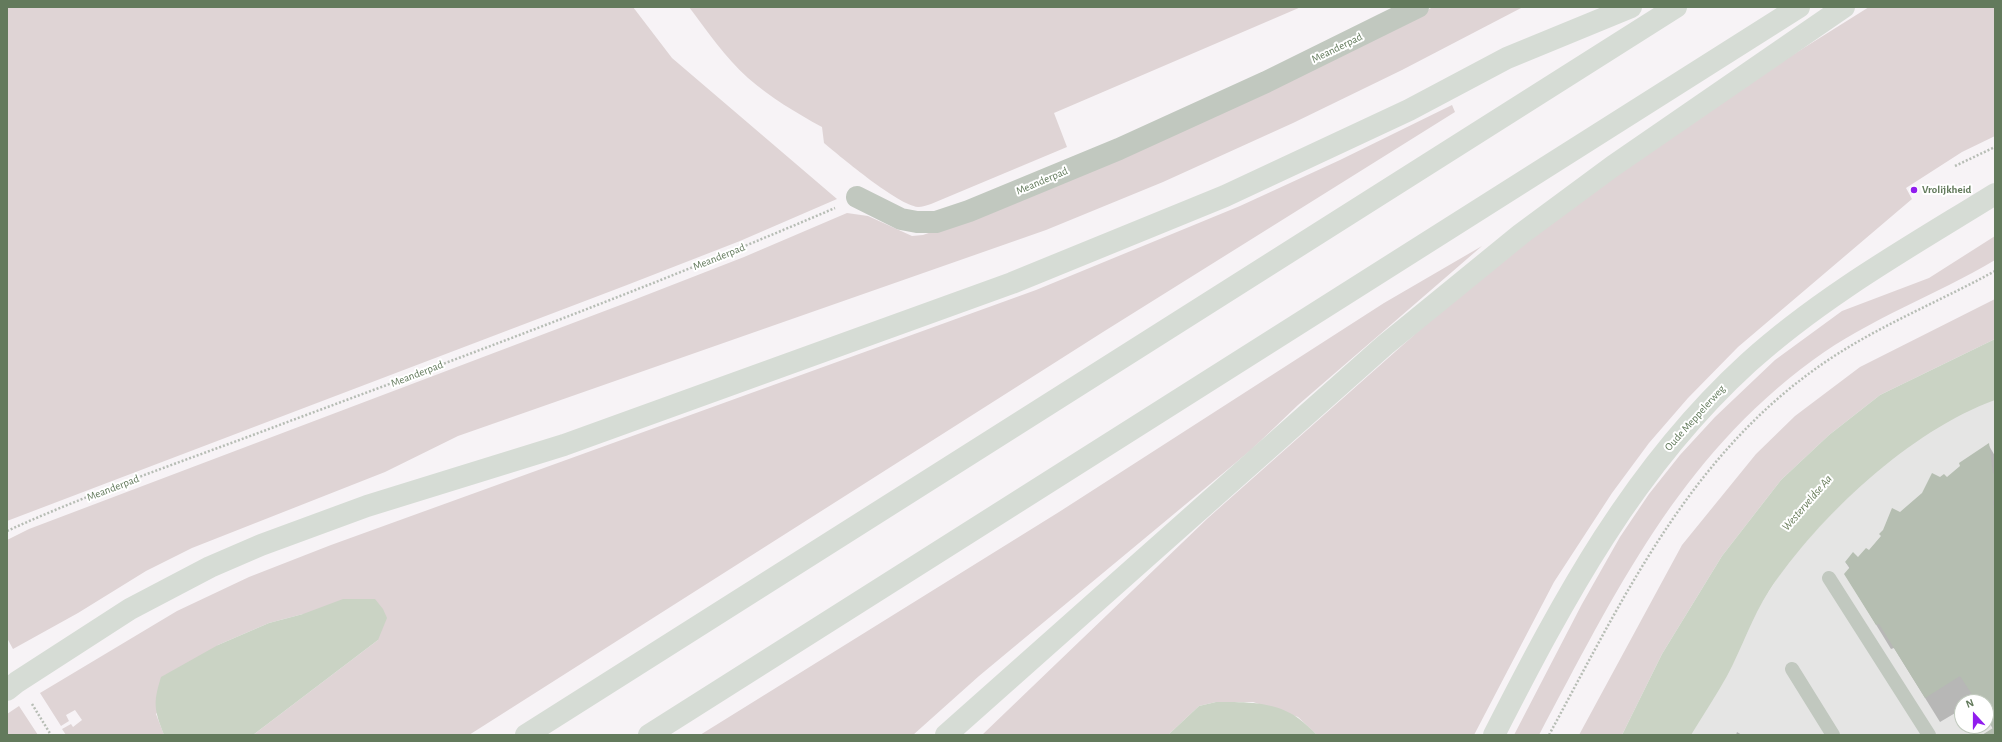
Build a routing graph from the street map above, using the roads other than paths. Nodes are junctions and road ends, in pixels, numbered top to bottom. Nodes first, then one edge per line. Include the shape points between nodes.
1 (1418, 7) edge
2 (1631, 7) edge
3 (1676, 7) edge
4 (1799, 7) edge
5 (1844, 7) edge
6 (1995, 194) edge
7 (857, 197) road end
8 (1829, 578) dead end
9 (1792, 669) dead end
10 (12, 686) edge
11 (526, 735) edge
12 (649, 735) edge
13 (946, 735) edge
14 (1494, 735) edge
15 (1833, 735) edge
16 (1929, 735) edge

1 - 7 street, Meanderpad via 1266,82 970,211 936,222 917,222 901,219
2 - 10 main road via 1507,58 1409,110 1225,196 1012,283 564,445 367,506 261,545 210,567 130,609
3 - 11 main road
4 - 12 main road
5 - 13 main road via 1613,166 1515,239 1385,345
6 - 14 main road, Oude Meppelerweg via 1821,305 1749,362 1710,400 1641,481 1592,554
8 - 16 lane
9 - 15 lane

